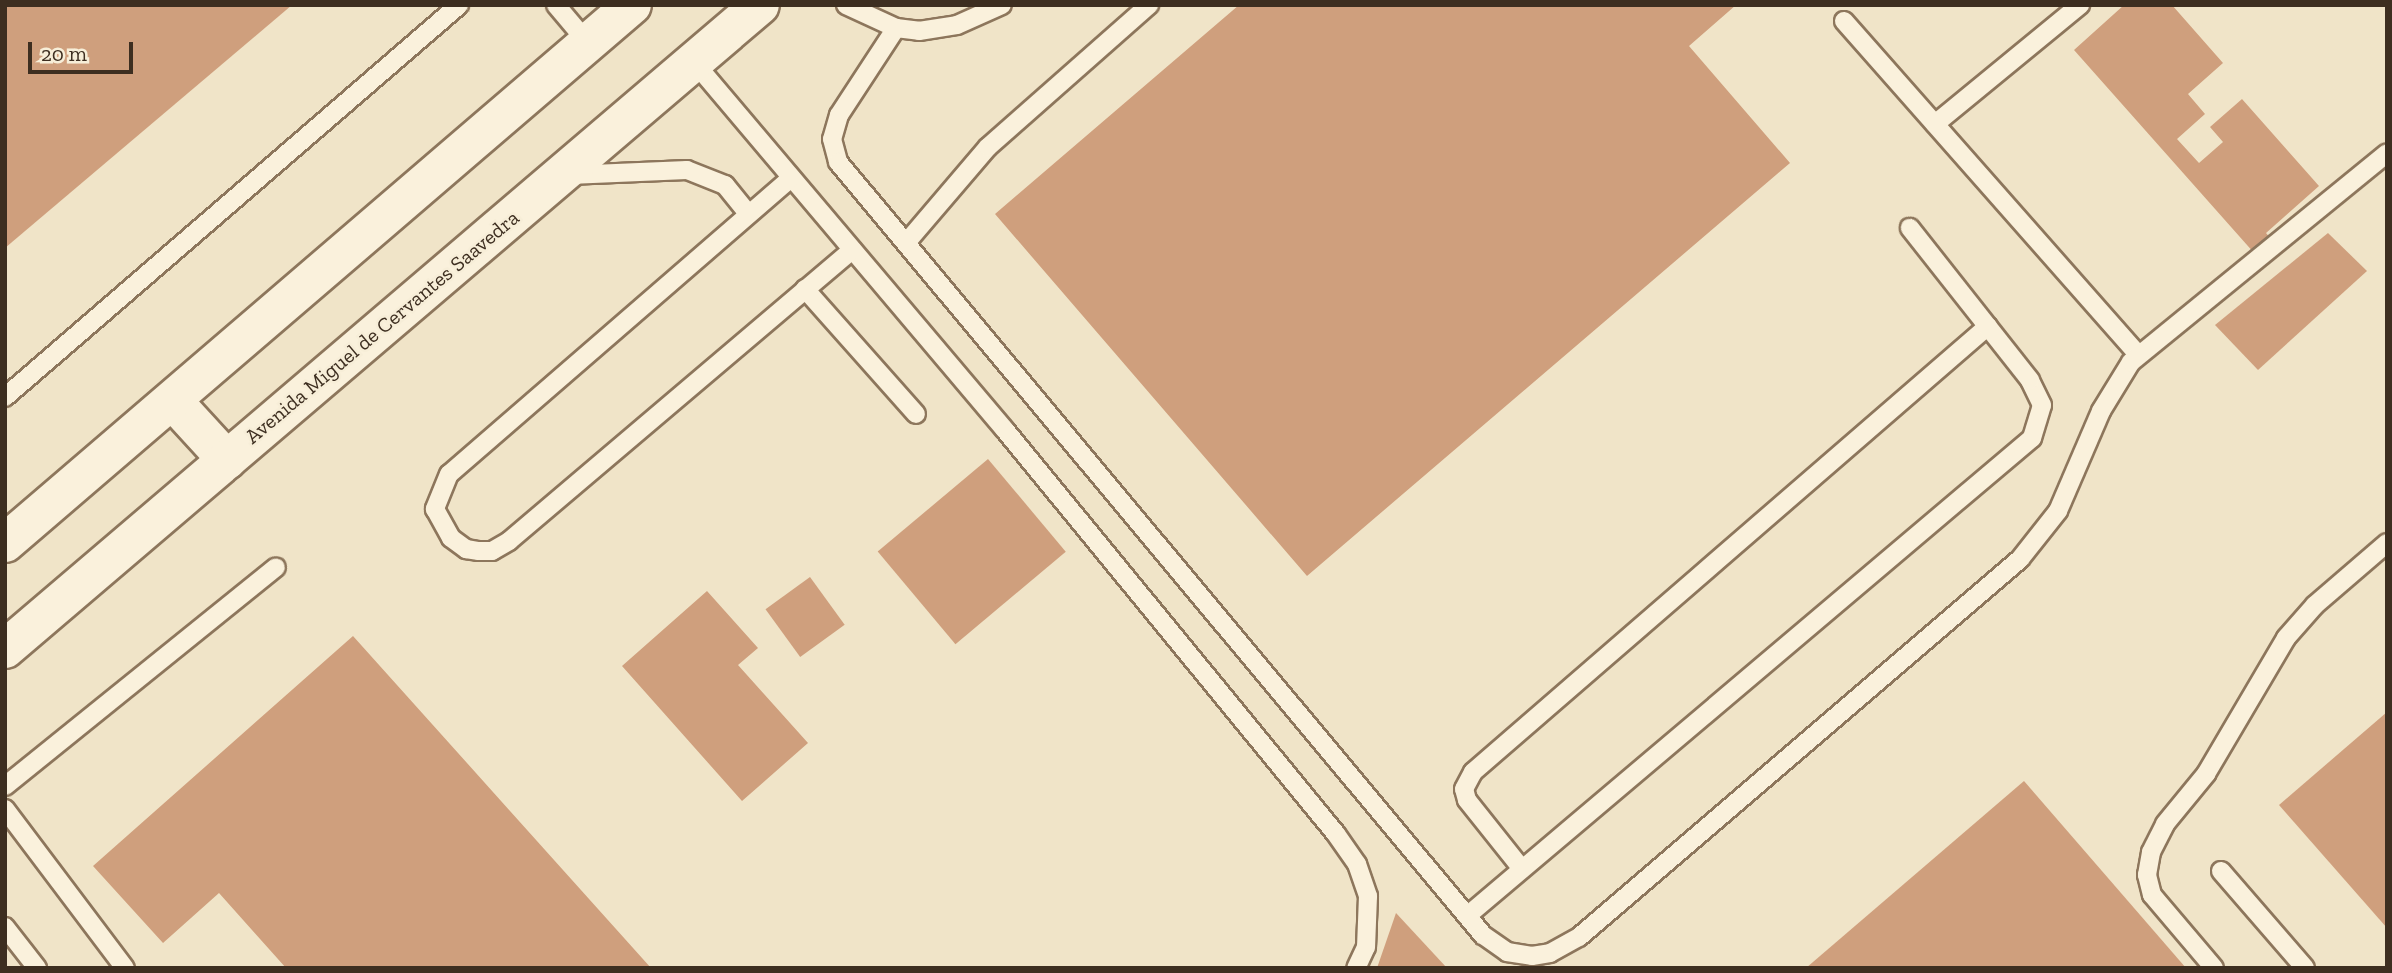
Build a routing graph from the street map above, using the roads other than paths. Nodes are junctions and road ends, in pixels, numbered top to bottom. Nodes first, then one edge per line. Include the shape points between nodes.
1 (459, 5) edge
2 (556, 5) edge
3 (632, 5) edge
4 (760, 5) edge
5 (846, 5) edge
6 (1002, 5) edge
7 (1149, 5) edge
8 (2080, 5) edge
9 (1844, 21) dead end
10 (896, 28) junction
11 (588, 43) junction
12 (694, 62) junction
13 (1935, 124) junction
14 (2387, 153) edge
15 (560, 176) junction
16 (791, 178) junction
17 (748, 214) junction
18 (1910, 228) dead end
19 (906, 243) junction
20 (852, 250) junction
21 (805, 289) junction
22 (1988, 326) junction
23 (2138, 354) junction
24 (5, 397) edge
25 (173, 401) junction
26 (916, 414) dead end
27 (227, 460) junction
28 (5, 543) edge
29 (2387, 543) edge
30 (276, 567) dead end
31 (5, 649) edge
32 (5, 786) edge
33 (5, 809) edge
34 (1522, 869) junction
35 (2221, 871) dead end
36 (1467, 916) junction
37 (5, 927) edge
38 (37, 968) edge
39 (125, 968) edge
40 (1356, 968) edge
41 (2214, 968) edge
42 (2305, 968) edge

1 - 24 lane
2 - 11 lane
3 - 11 street
4 - 12 street, Avenida Miguel de Cervantes Saavedra
5 - 10 lane
6 - 10 lane via 957,25
7 - 19 lane via 988,147
8 - 13 lane
9 - 13 lane
10 - 19 lane via 839,115 832,139 838,162
11 - 25 street
12 - 15 street, Avenida Miguel de Cervantes Saavedra
12 - 16 lane
13 - 23 lane
14 - 23 lane
15 - 17 lane via 687,170 725,185
15 - 27 street, Avenida Miguel de Cervantes Saavedra
16 - 17 lane
16 - 20 lane
17 - 21 lane via 449,474 437,496 440,523 466,549 492,551 509,541
18 - 22 lane
19 - 36 lane
20 - 21 lane
20 - 40 lane via 1336,834 1357,864 1368,896 1366,947
21 - 26 lane
22 - 34 lane via 2030,380 2042,405 2032,438
22 - 34 lane via 1473,772 1464,789 1466,800
23 - 36 lane via 2116,381 2058,511 2020,559 1579,937 1550,953 1507,952
25 - 27 street
25 - 28 street
27 - 31 street, Avenida Miguel de Cervantes Saavedra
29 - 41 lane via 2315,605 2271,661 2206,774 2165,824 2151,852 2147,875 2152,895
30 - 32 lane
33 - 39 lane
34 - 36 lane
35 - 42 lane
37 - 38 lane

